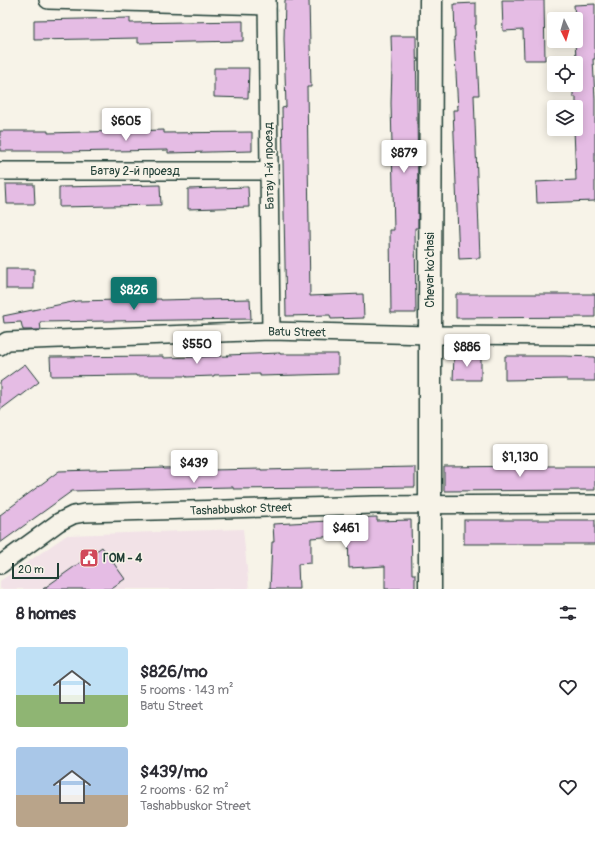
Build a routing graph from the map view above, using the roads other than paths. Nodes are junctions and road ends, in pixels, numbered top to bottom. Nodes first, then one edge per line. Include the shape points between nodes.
1 (48, 0) edge
2 (431, 0) edge
3 (267, 3) edge
4 (0, 171) edge
5 (269, 171) junction
6 (271, 331) junction
7 (430, 335) junction
8 (595, 336) edge
9 (0, 346) edge
10 (430, 504) junction
11 (595, 504) edge
12 (0, 565) edge
13 (430, 589) edge

1 - 3 street
2 - 7 street, Chevar ko'chasi
3 - 5 street, Батау 1-й проезд
4 - 5 street, Батау 2-й проезд
5 - 6 street, Батау 1-й проезд
6 - 7 street, Batu Street
6 - 9 street, Batu Street via 7,341
7 - 8 street, Batu Street
7 - 10 street, Chevar ko'chasi
10 - 11 street, Tashabbuskor Street
10 - 12 street, Tashabbuskor Street via 84,513 59,522
10 - 13 street, Chevar ko'chasi

